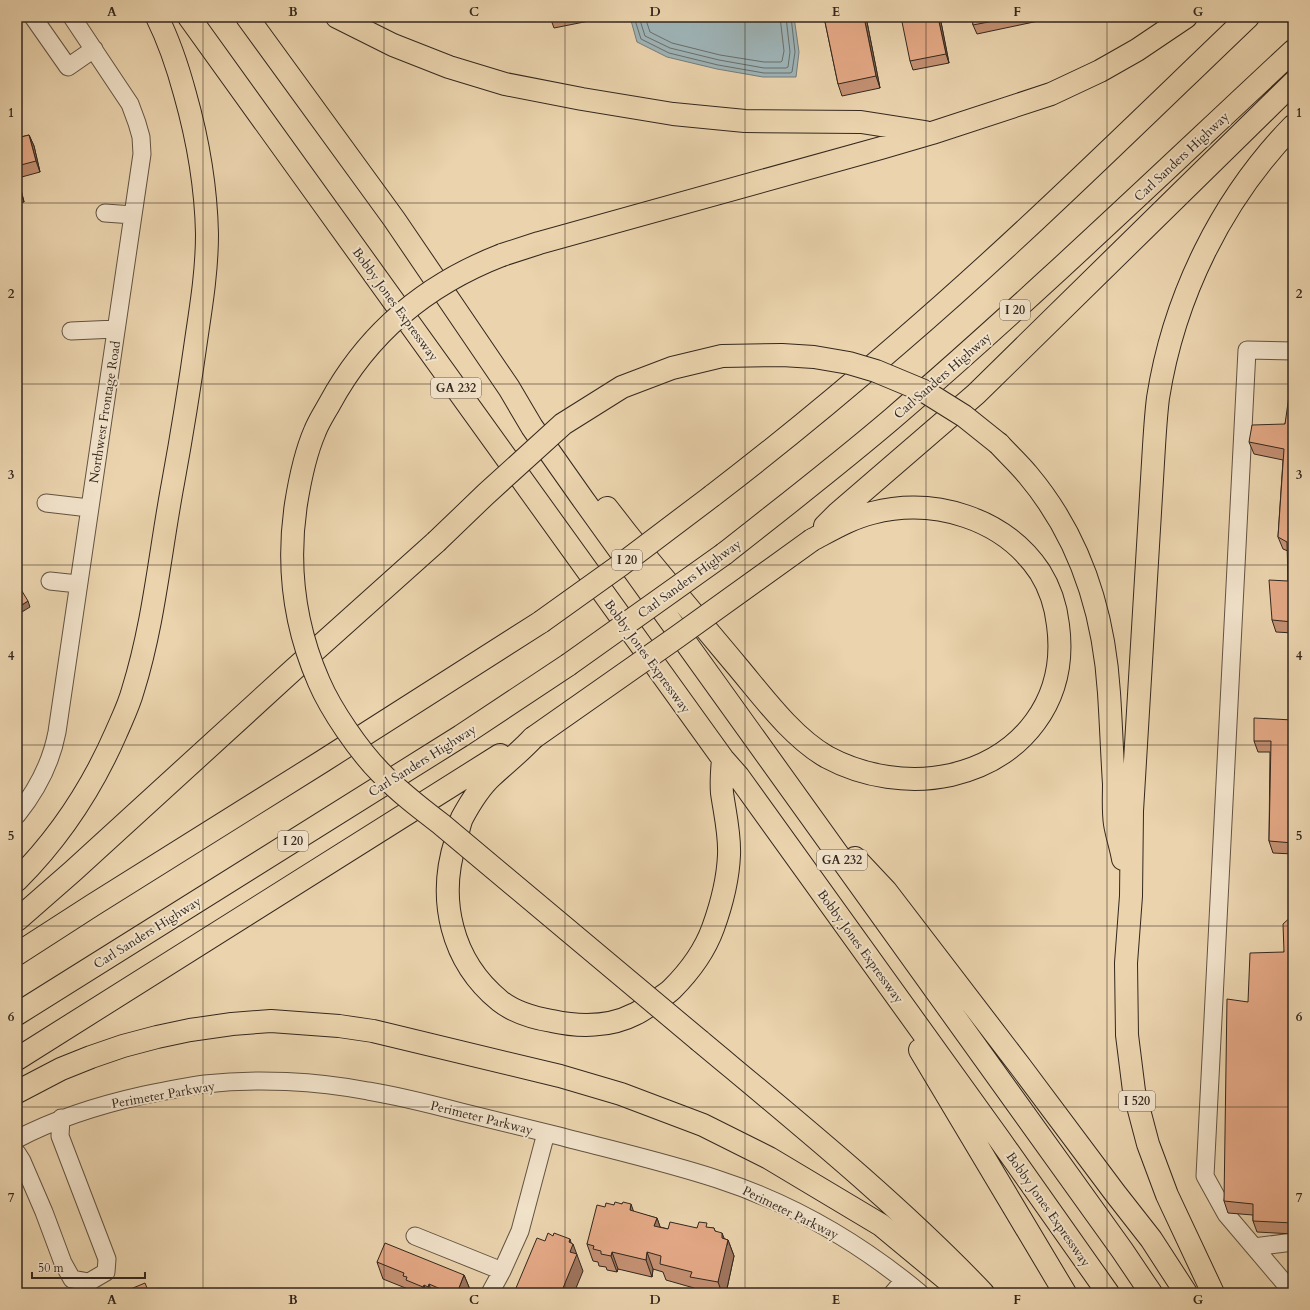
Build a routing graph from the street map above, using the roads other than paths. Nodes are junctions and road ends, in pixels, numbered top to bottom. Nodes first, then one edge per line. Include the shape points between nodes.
1 (33, 17) edge
2 (72, 17) edge
3 (157, 17) edge
4 (189, 17) edge
5 (247, 17) edge
6 (337, 17) edge
7 (1186, 17) edge
8 (1248, 17) edge
9 (94, 49) junction
10 (1293, 51) edge
11 (1293, 83) edge
12 (1293, 126) edge
13 (932, 133) junction
14 (105, 213) dead end
15 (133, 215) junction
16 (116, 329) junction
17 (71, 331) dead end
18 (1293, 351) edge
19 (509, 388) junction
20 (46, 503) dead end
21 (89, 508) junction
22 (812, 540) junction
23 (50, 581) dead end
24 (78, 584) junction
25 (533, 738) junction
26 (723, 759) junction
27 (794, 793) junction
28 (17, 815) edge
29 (17, 880) edge
30 (1131, 896) junction
31 (17, 920) edge
32 (846, 925) junction
33 (17, 954) edge
34 (17, 1014) edge
35 (17, 1059) edge
36 (17, 1092) edge
37 (62, 1118) junction
38 (546, 1133) junction
39 (17, 1139) edge
40 (17, 1153) edge
41 (415, 1236) dead end
42 (1293, 1242) edge
43 (1254, 1247) junction
44 (502, 1271) junction
45 (904, 1280) junction
46 (490, 1293) edge
47 (893, 1293) edge
48 (920, 1293) edge
49 (963, 1293) edge
50 (984, 1293) edge
51 (1065, 1293) edge
52 (1108, 1293) edge
53 (1151, 1293) edge
54 (1186, 1293) edge
55 (1213, 1293) edge
56 (1293, 1293) edge

1 - 9 street via 68,67
2 - 9 street, Northwest Frontage Road
3 - 29 highway via 170,47 194,123 204,179 206,262 188,398 151,620 133,692 110,747 80,801 34,863
4 - 26 highway, Bobby Jones Expressway / GA 232
5 - 19 highway, GA 232 via 394,219
6 - 13 highway via 393,45 449,67 505,84 575,98 673,114 745,121 861,122
7 - 13 highway via 1137,50 1058,91
8 - 33 highway, I 20, bridge via 1008,245 912,332 779,444 712,496 540,622
9 - 15 street, Northwest Frontage Road via 130,104 141,137 142,154
10 - 34 highway, Carl Sanders Highway / I 20, bridge via 954,365 826,473 724,554 568,665 448,744
11 - 22 highway via 976,394 838,513
12 - 30 highway via 1262,160 1238,192 1214,232 1181,308 1158,398 1132,811
13 - 50 highway, bridge via 539,243 502,255 457,275 433,290 412,305 372,342 354,363 315,430 300,482 292,549 295,605 319,683 347,729 380,773 841,1159 924,1234
14 - 15 street
15 - 16 street, Northwest Frontage Road
16 - 17 street
16 - 21 street, Northwest Frontage Road
18 - 43 street via 1248,350 1204,1176 1226,1214
19 - 22 highway via 540,420 628,535 775,711 807,743 826,756 850,768 881,776 922,780 962,772 983,764 998,756 1029,730 1054,688 1060,655 1060,636 1049,588 1040,572 1016,543 980,521 943,510 917,507 872,513
19 - 27 highway, GA 232 via 532,427
20 - 21 street
21 - 24 street, Northwest Frontage Road
22 - 25 highway, bridge
23 - 24 street
24 - 28 street, Northwest Frontage Road via 54,748 45,772 30,799
25 - 26 highway via 490,777 462,819 451,855 447,889 449,911 463,956 470,968 501,1002 540,1019 575,1025 616,1022 636,1014 671,990 692,966 703,948 713,928 728,875 728,826 722,792
25 - 35 highway via 518,744
26 - 32 highway, Bobby Jones Expressway / GA 232
27 - 53 highway, GA 232
27 - 54 highway via 886,891 1151,1240
30 - 31 highway, bridge via 1115,822 1106,658 1095,602 1076,551 1051,507 1028,475 999,444 964,416 924,391 876,371 814,357 722,356 672,368 622,387 562,424 436,542
30 - 55 highway, I 520 via 1126,963 1127,1035 1134,1091 1158,1171
32 - 51 highway
32 - 52 highway, Bobby Jones Expressway / GA 232
36 - 49 highway via 91,1057 123,1046 190,1030 271,1021 373,1031 568,1079 627,1096 703,1125 769,1158 881,1226
37 - 38 street, Perimeter Parkway via 100,1106 170,1090 205,1084 271,1082 366,1090
37 - 39 street, Perimeter Parkway
37 - 40 street via 60,1136 107,1259 106,1272 89,1282 72,1279
38 - 44 street via 520,1231
38 - 45 street, Perimeter Parkway via 716,1178 766,1197 837,1234 881,1261
41 - 44 street
42 - 43 street
43 - 56 street
44 - 46 street
45 - 47 street
45 - 48 street, Perimeter Parkway

